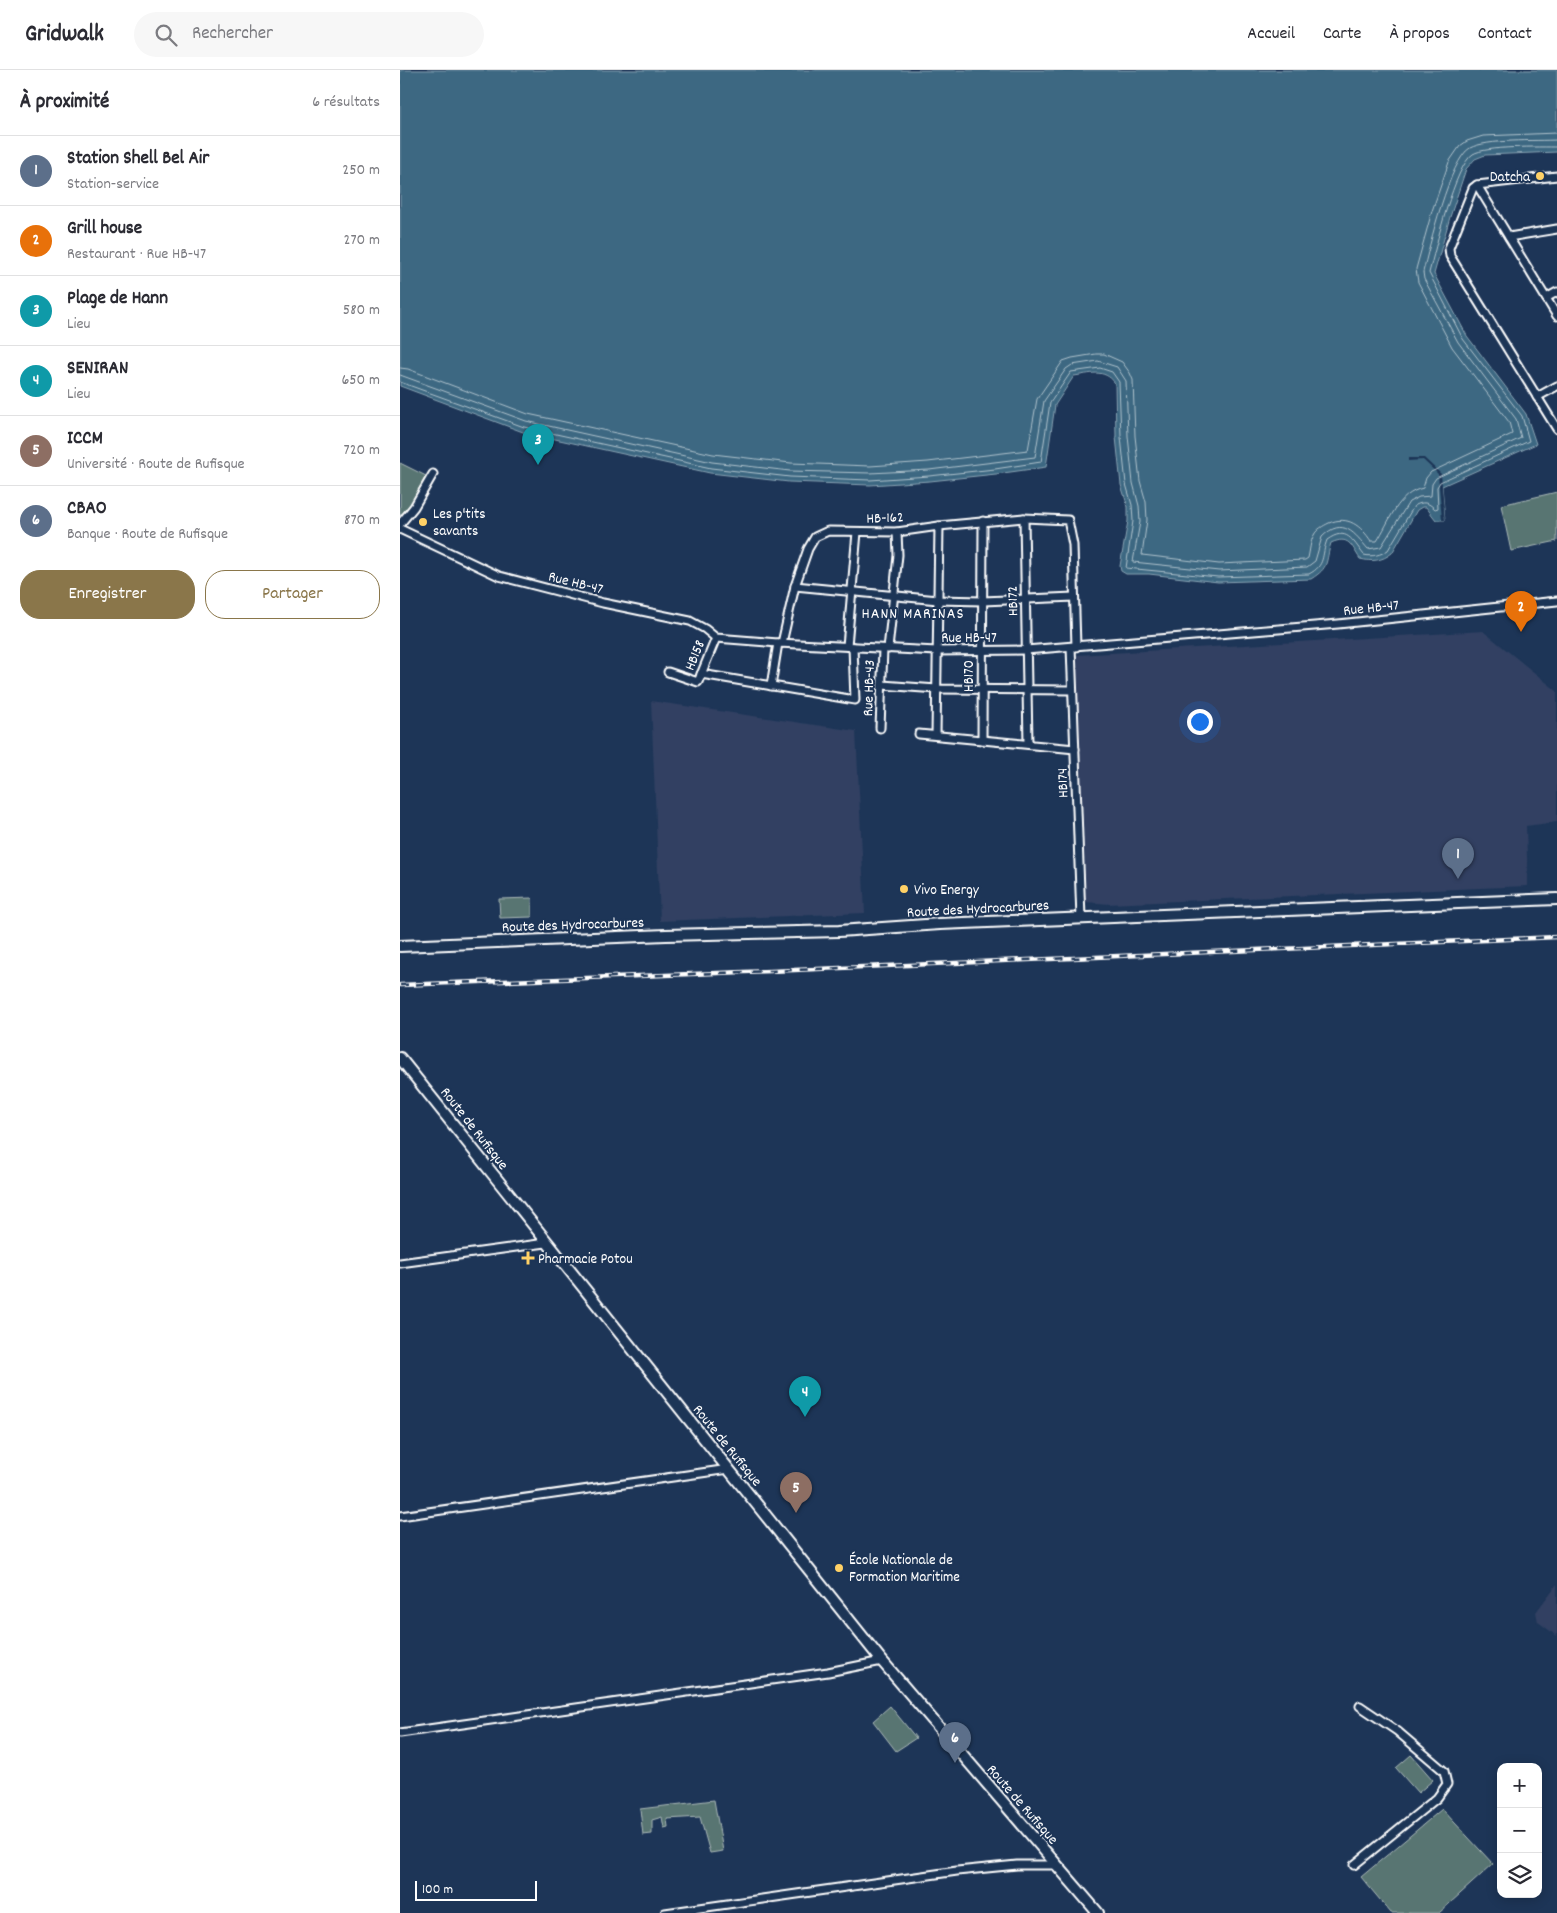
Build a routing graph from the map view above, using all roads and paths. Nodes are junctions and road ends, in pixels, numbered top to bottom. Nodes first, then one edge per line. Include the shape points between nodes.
1 (1557, 176) edge
2 (1477, 185) junction
3 (1557, 229) edge
4 (1509, 237) junction
5 (1557, 292) edge
6 (1546, 298) junction
7 (1557, 316) edge
8 (1557, 386) edge
9 (1537, 397) junction
10 (1557, 429) edge
11 (433, 474) dead end
12 (1024, 518) junction
13 (1068, 520) joint
14 (983, 522) junction
15 (400, 524) edge
16 (939, 526) junction
17 (400, 529) edge
18 (857, 532) junction
19 (897, 532) junction
20 (796, 586) junction
21 (851, 592) junction
22 (895, 597) junction
23 (1074, 597) junction
24 (1025, 599) junction
25 (938, 600) junction
26 (982, 601) junction
27 (1557, 601) edge
28 (716, 638) junction
29 (780, 643) junction
30 (850, 647) junction
31 (1073, 647) junction
32 (886, 649) junction
33 (1026, 650) junction
34 (938, 651) junction
35 (982, 651) junction
36 (668, 672) dead end
37 (702, 674) junction
38 (882, 685) junction
39 (771, 686) junction
40 (937, 689) junction
41 (982, 689) junction
42 (1027, 690) junction
43 (1072, 690) junction
44 (880, 728) dead end
45 (919, 734) dead end
46 (936, 735) junction
47 (982, 740) junction
48 (1028, 744) junction
49 (1075, 749) junction
50 (1557, 899) edge
51 (1081, 918) junction
52 (400, 946) edge
53 (400, 1058) edge
54 (546, 1243) junction
55 (400, 1263) edge
56 (729, 1469) junction
57 (400, 1516) edge
58 (882, 1661) junction
59 (1360, 1706) dead end
60 (400, 1733) edge
61 (1056, 1865) junction
62 (1354, 1865) dead end
63 (686, 1912) edge
64 (665, 1913) edge
65 (1098, 1913) edge

1 - 2 street
2 - 4 street
2 - 9 street via 1470,191 1449,252
3 - 4 street
4 - 6 street
5 - 6 street
6 - 7 street
8 - 9 street
9 - 10 street
11 - 15 street
12 - 13 street, HB-162
12 - 14 street, HB-162
12 - 24 street, HB172
13 - 23 street, HB174 via 1073,545
14 - 16 street, HB-162
14 - 26 street, HB170
16 - 19 street, HB-162
16 - 25 street
17 - 28 street, Rue HB-47 via 499,576 690,621
18 - 19 street, HB-162
18 - 20 street, HB-162 via 828,531 815,537
18 - 21 street
19 - 22 street, Rue HB-43
20 - 21 street
20 - 29 street, HB-162
21 - 22 street
21 - 30 street
22 - 25 street
22 - 32 street, Rue HB-43
23 - 24 street
23 - 31 street, HB174
24 - 26 street
24 - 33 street, HB172
25 - 26 street
25 - 34 street
26 - 35 street, HB170
27 - 31 street, Rue HB-47
28 - 29 street, Rue HB-47
28 - 37 street, HB158
29 - 30 street, Rue HB-47
29 - 39 street, HB-162
30 - 32 street, Rue HB-47
30 - 39 street via 855,700
31 - 33 street, Rue HB-47
31 - 43 street, HB174
32 - 34 street, Rue HB-47
32 - 38 street, Rue HB-43
33 - 35 street, Rue HB-47
33 - 42 street, HB172
34 - 35 street, Rue HB-47
34 - 40 street
35 - 41 street, HB170
36 - 37 street, HB158 via 698,682
37 - 39 street
38 - 40 street
38 - 44 street, Rue HB-43
40 - 41 street
40 - 46 street
41 - 42 street
41 - 47 street, HB170
42 - 43 street
42 - 48 street, HB172
43 - 49 street, HB174
45 - 46 street
46 - 47 street
47 - 48 street
48 - 49 street
49 - 51 street, HB174
50 - 51 street, Route des Hydrocarbures
51 - 52 street, Route des Hydrocarbures via 822,932
53 - 54 street, Route de Rufisque
54 - 55 street
54 - 56 street, Route de Rufisque
56 - 57 street
56 - 58 street, Route de Rufisque
58 - 60 street via 828,1672
58 - 61 street, Route de Rufisque
59 - 62 street via 1397,1731 1444,1771 1447,1784 1438,1798
61 - 63 street via 957,1871
61 - 65 street, Route de Rufisque
63 - 64 street

